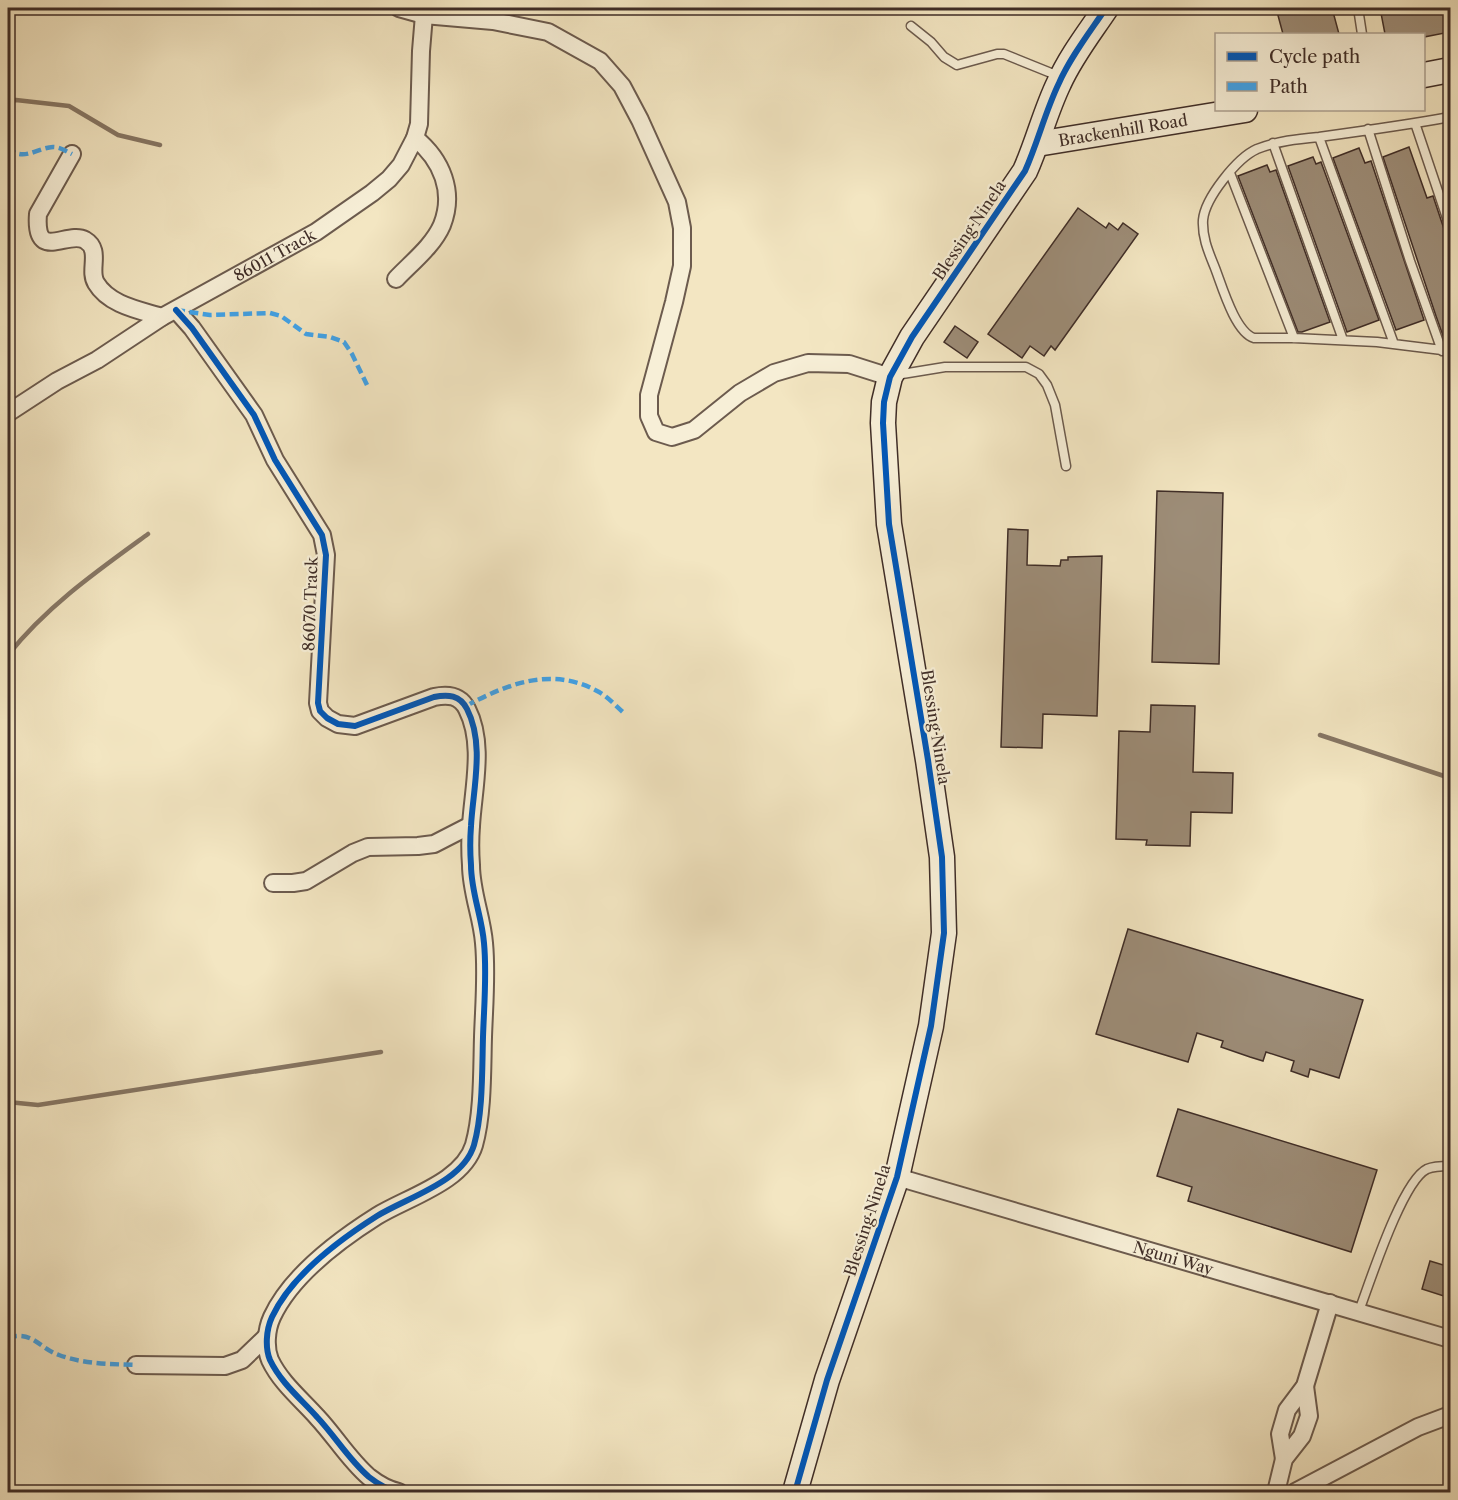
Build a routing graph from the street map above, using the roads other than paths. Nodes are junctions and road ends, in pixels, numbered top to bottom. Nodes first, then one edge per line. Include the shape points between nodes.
1 (399, 8) edge
2 (1106, 8) edge
3 (1358, 8) edge
4 (492, 14) edge
5 (424, 15) junction
6 (911, 26) dead end
7 (1362, 33) edge
8 (1450, 70) edge
9 (1425, 75) edge
10 (1062, 77) junction
11 (1239, 111) edge
12 (1450, 117) edge
13 (1415, 123) junction
14 (1368, 129) junction
15 (1319, 137) junction
16 (415, 138) junction
17 (1273, 143) junction
18 (1037, 144) junction
19 (72, 154) dead end
20 (1230, 172) junction
21 (1450, 226) edge
22 (396, 279) dead end
23 (169, 314) junction
24 (1294, 338) junction
25 (1343, 340) junction
26 (1394, 344) junction
27 (1446, 351) edge
28 (890, 376) junction
29 (8, 413) edge
30 (1066, 466) dead end
31 (471, 825) junction
32 (273, 883) dead end
33 (1450, 1166) edge
34 (897, 1177) junction
35 (1330, 1303) junction
36 (1359, 1311) junction
37 (266, 1337) junction
38 (1450, 1339) edge
39 (136, 1365) dead end
40 (1450, 1415) edge
41 (399, 1492) edge
42 (795, 1492) edge
43 (1276, 1492) edge
44 (1295, 1492) edge

1 - 5 street
2 - 10 street, Blessing Ninela
3 - 7 lane
4 - 5 street
4 - 28 street via 548,32 600,61 622,86 677,202 682,228 681,266 649,395 649,416 656,432 672,437 694,430 740,393 774,373 808,363 849,364
5 - 16 street, 86011 Track
6 - 10 lane via 957,65 1001,54
8 - 9 street
10 - 18 street, Blessing Ninela
11 - 18 street, Brackenhill Road
12 - 13 lane
13 - 14 lane
13 - 21 lane
14 - 15 lane
14 - 27 lane via 1410,261
15 - 17 lane
15 - 26 lane
16 - 22 street via 439,165 447,198 441,226
16 - 23 street, 86011 Track via 401,165 372,193 316,232
17 - 20 lane via 1255,150
17 - 25 lane
18 - 28 street, Blessing Ninela via 1025,171 912,337
19 - 23 street via 38,214 39,233 51,243 85,240 95,254 95,281 109,298
20 - 24 lane
20 - 24 lane via 1203,219 1204,240 1225,295 1248,336
23 - 29 street, 86011 Track
23 - 31 street, 86070 Track via 192,327 254,415 275,460 322,535 326,555 318,703 321,711 338,724 355,726 434,696 455,696 466,706 477,748
24 - 25 lane
25 - 26 lane
26 - 27 lane
28 - 30 lane via 945,367 1026,368 1039,374 1055,405
28 - 34 street, Blessing Ninela via 883,423 889,524 942,857 944,933 931,1026
31 - 32 street via 434,844 368,847 306,881
31 - 37 street via 471,875 485,969 481,1097 474,1145 464,1165 446,1179 378,1216 330,1250 293,1285 271,1318
33 - 36 lane via 1426,1169 1412,1183
34 - 35 street, Nguni Way
34 - 42 street, Blessing Ninela via 827,1380
35 - 36 street, Nguni Way
35 - 43 street via 1305,1386 1309,1416 1302,1436 1284,1459
36 - 38 street, Nguni Way
37 - 39 street via 242,1360 225,1366
37 - 41 street via 269,1359 285,1383 368,1476 388,1490
40 - 44 street via 1418,1427

